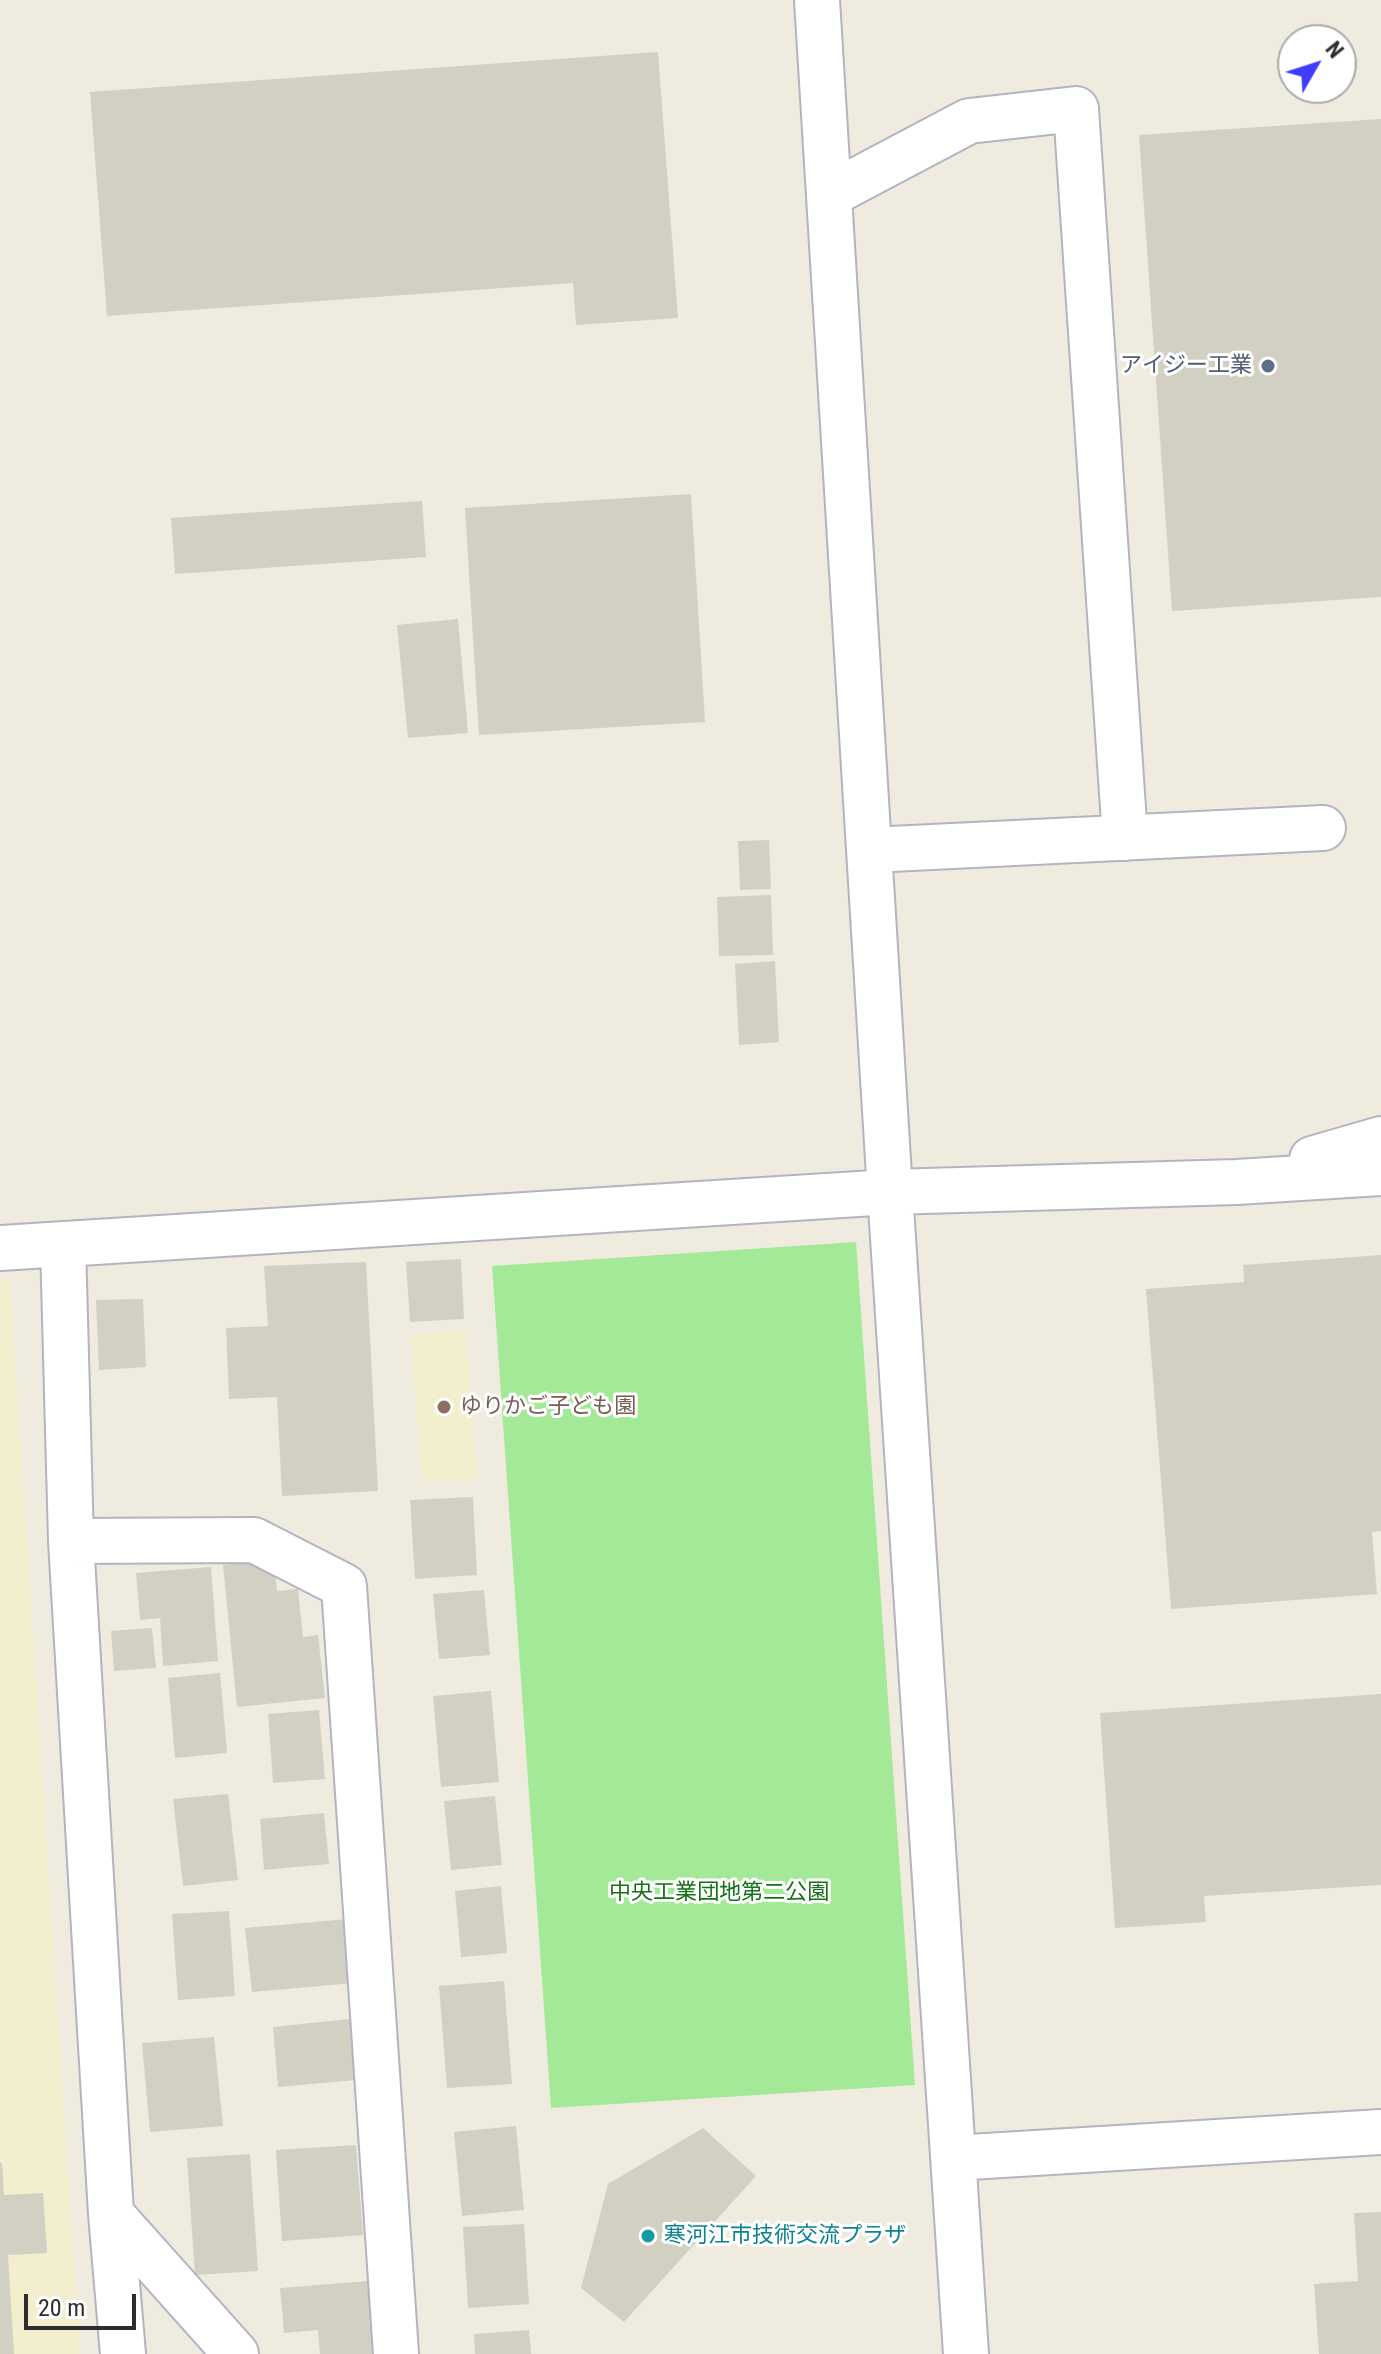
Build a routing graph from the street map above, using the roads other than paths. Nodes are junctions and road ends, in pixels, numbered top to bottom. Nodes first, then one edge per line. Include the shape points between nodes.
1 (817, 0) edge
2 (829, 195) junction
3 (1323, 828) dead end
4 (1125, 838) junction
5 (870, 850) junction
6 (1381, 1139) edge
7 (1381, 1173) edge
8 (1237, 1182) junction
9 (890, 1192) junction
10 (1381, 1199) edge
11 (63, 1244) junction
12 (0, 1248) edge
13 (71, 1541) junction
14 (1381, 2132) edge
15 (953, 2158) junction
16 (111, 2214) junction
17 (123, 2354) edge
18 (236, 2354) edge
19 (396, 2354) edge
20 (966, 2354) edge

1 - 2 street
2 - 4 street via 969,121 1076,109
2 - 5 street
3 - 4 street
4 - 5 street
5 - 9 street
6 - 8 street
7 - 8 street
8 - 9 street
8 - 10 street
9 - 11 street
9 - 15 street
11 - 12 street
11 - 13 street
13 - 16 street
13 - 19 street via 254,1540 344,1586
14 - 15 street
15 - 20 street
16 - 17 street
16 - 18 street

